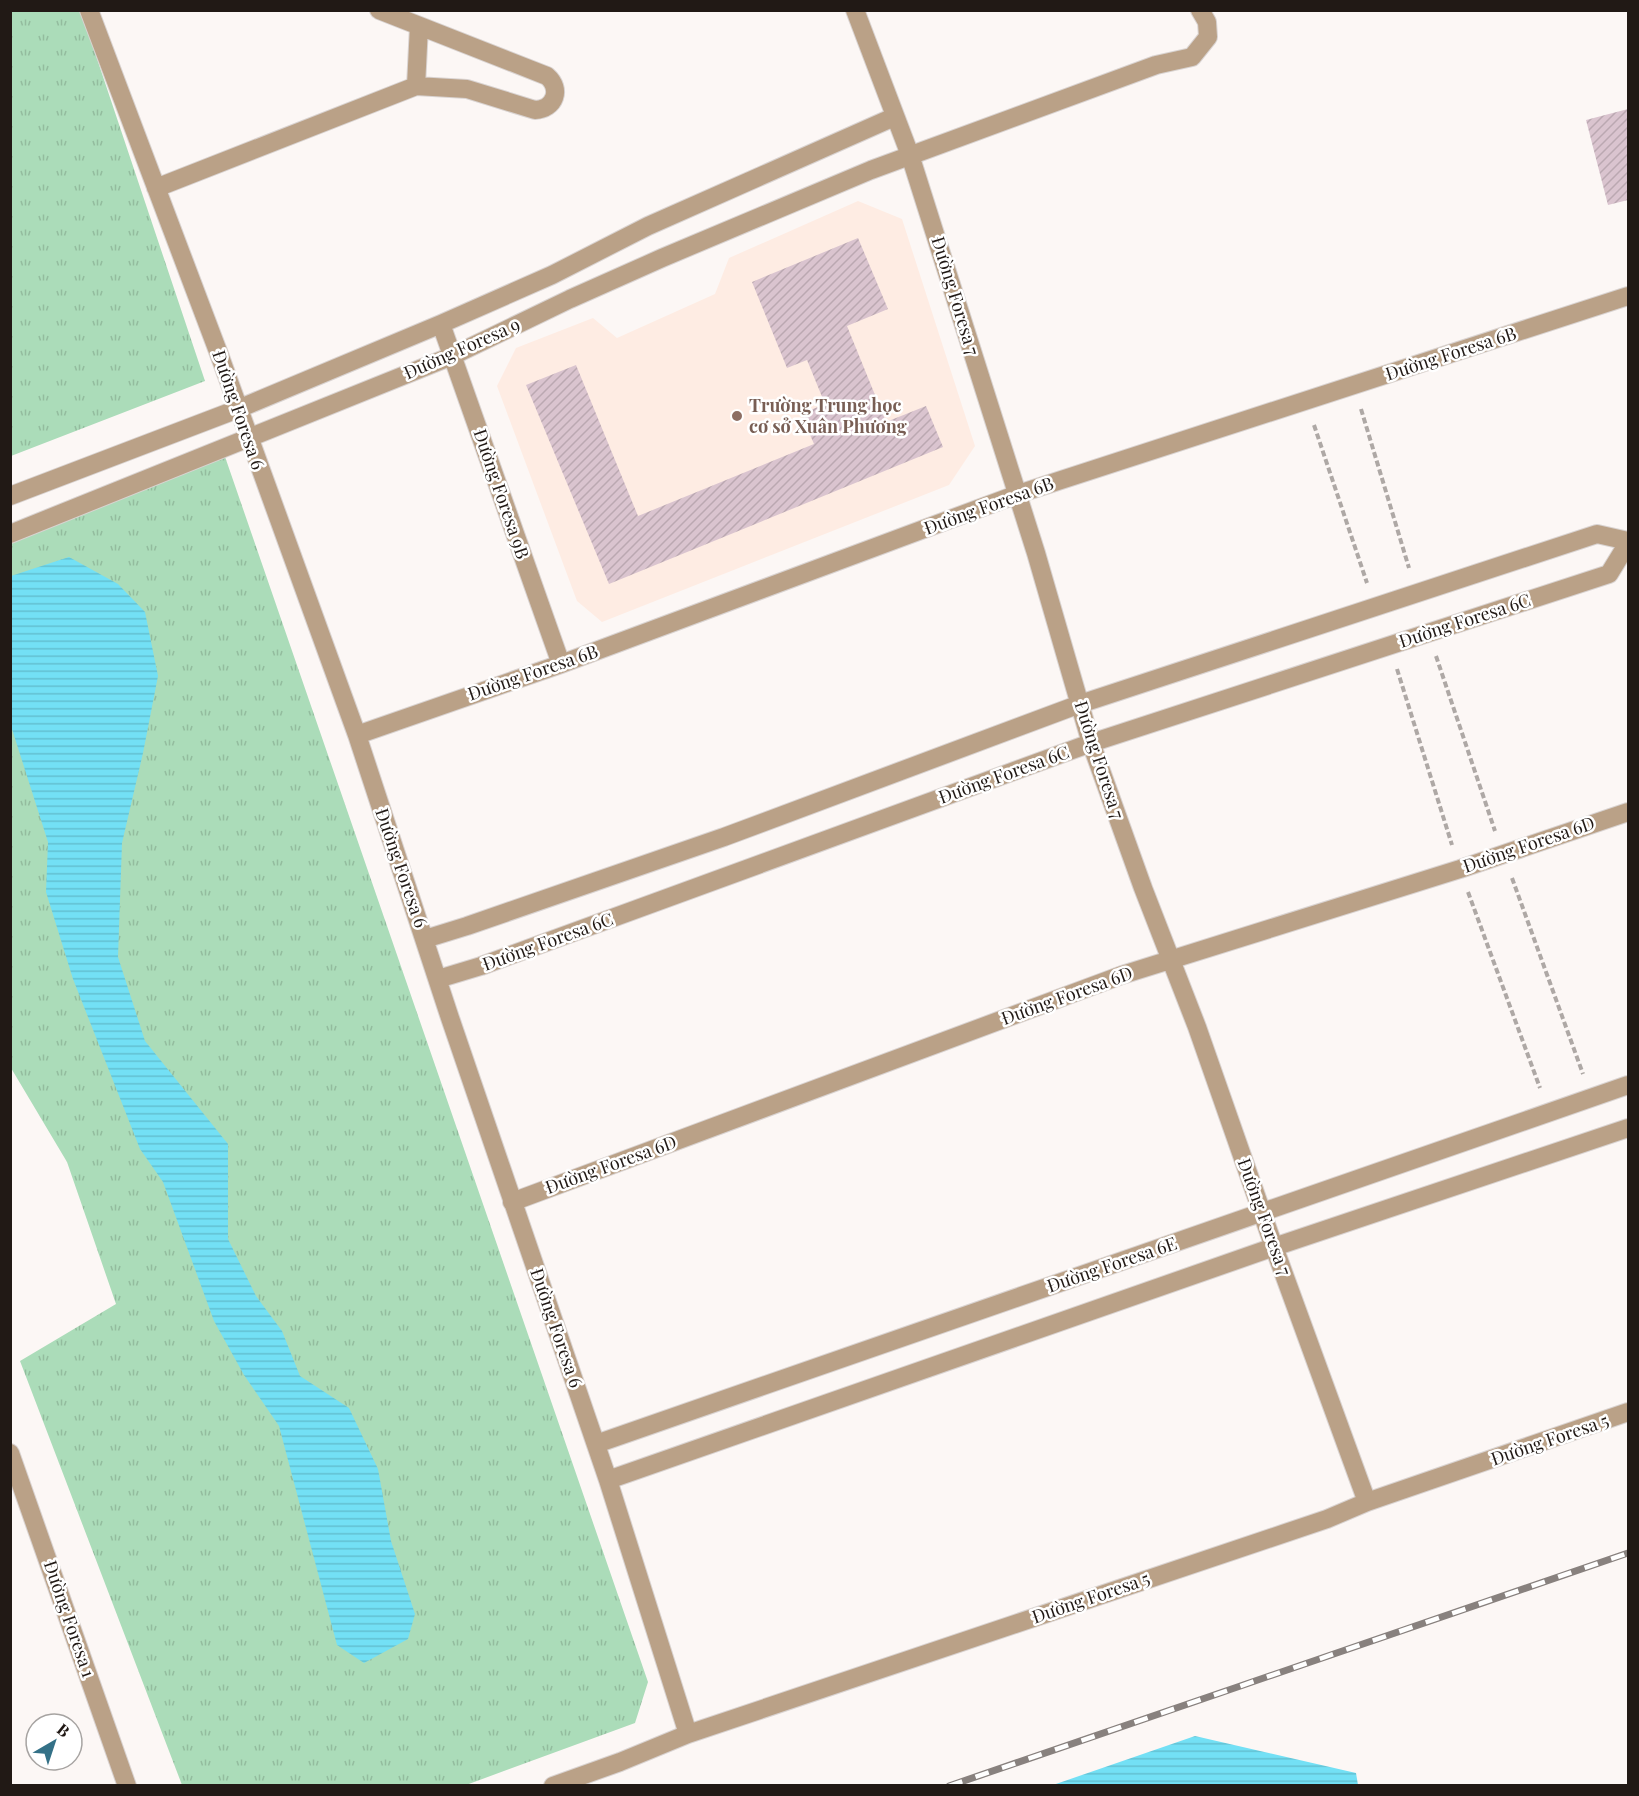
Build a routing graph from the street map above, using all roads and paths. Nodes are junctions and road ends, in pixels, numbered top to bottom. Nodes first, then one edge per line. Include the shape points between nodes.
1 (89, 10) edge
2 (379, 10) edge
3 (855, 10) edge
4 (1200, 10) edge
5 (419, 26) junction
6 (416, 86) junction
7 (894, 117) junction
8 (910, 155) junction
9 (156, 188) junction
10 (1629, 296) edge
11 (441, 324) junction
12 (452, 356) junction
13 (1354, 385) junction
14 (1306, 400) junction
15 (238, 409) junction
16 (248, 439) junction
17 (1018, 494) junction
18 (10, 496) edge
19 (10, 534) edge
20 (1629, 542) edge
21 (1416, 593) junction
22 (1375, 607) junction
23 (1429, 633) junction
24 (1390, 646) junction
25 (561, 664) junction
26 (1080, 704) junction
27 (357, 735) junction
28 (1091, 743) junction
29 (1629, 812) edge
30 (1503, 854) junction
31 (1460, 868) junction
32 (425, 939) junction
33 (1171, 959) junction
34 (438, 979) junction
35 (1629, 1085) edge
36 (1592, 1098) junction
37 (1550, 1113) junction
38 (1629, 1128) edge
39 (512, 1202) junction
40 (1262, 1212) junction
41 (1274, 1247) junction
42 (1629, 1412) edge
43 (596, 1444) junction
44 (10, 1453) edge
45 (608, 1480) junction
46 (1367, 1502) junction
47 (688, 1734) junction
48 (127, 1785) edge
49 (553, 1785) edge

1 - 9 street, Đường Foresa 6
2 - 5 street
3 - 7 street, Đường Foresa 7
4 - 8 street, Đường Foresa 9 via 1207,22 1208,37 1192,57 1156,65
5 - 6 street
5 - 6 street via 547,76 553,82 555,94 549,106 535,110 467,89
6 - 9 street
7 - 8 street, Đường Foresa 7
7 - 11 street, Đường Foresa 9 via 648,226 552,275
8 - 12 street, Đường Foresa 9 via 662,258
8 - 17 street, Đường Foresa 7
9 - 15 street, Đường Foresa 6
10 - 13 street, Đường Foresa 6B
11 - 12 street, Đường Foresa 9B
11 - 15 street, Đường Foresa 9
12 - 16 street, Đường Foresa 9
12 - 25 street, Đường Foresa 9B
13 - 14 street, Đường Foresa 6B
13 - 21 path
14 - 17 street, Đường Foresa 6B
14 - 22 path
15 - 16 street, Đường Foresa 6
15 - 18 street, Đường Foresa 9
16 - 19 street, Đường Foresa 9
16 - 27 street, Đường Foresa 6
17 - 25 street, Đường Foresa 6B
17 - 26 street, Đường Foresa 7
20 - 21 street, Đường Foresa 6C via 1597,534
20 - 23 street, Đường Foresa 6C via 1609,574
21 - 22 street, Đường Foresa 6C
22 - 26 street, Đường Foresa 6C
23 - 24 street, Đường Foresa 6C
23 - 30 path
24 - 28 street, Đường Foresa 6C
24 - 31 path
25 - 27 street, Đường Foresa 6B
26 - 28 street, Đường Foresa 7
26 - 32 street, Đường Foresa 6C via 713,841
27 - 32 street, Đường Foresa 6
28 - 33 street, Đường Foresa 7
28 - 34 street, Đường Foresa 6C
29 - 30 street, Đường Foresa 6D
30 - 31 street, Đường Foresa 6D
30 - 36 path
31 - 33 street, Đường Foresa 6D
31 - 37 path
32 - 34 street, Đường Foresa 6
33 - 39 street, Đường Foresa 6D
33 - 40 street, Đường Foresa 7
34 - 39 street, Đường Foresa 6
35 - 36 street, Đường Foresa 6E
36 - 37 street, Đường Foresa 6E
37 - 40 street, Đường Foresa 6E
38 - 41 street, Đường Foresa 6E
39 - 43 street, Đường Foresa 6
40 - 41 street, Đường Foresa 7
40 - 43 street, Đường Foresa 6E
41 - 45 street, Đường Foresa 6E
41 - 46 street, Đường Foresa 7
42 - 46 street, Đường Foresa 5
43 - 45 street, Đường Foresa 6
44 - 48 street, Đường Foresa 1
45 - 47 street, Đường Foresa 6
46 - 47 street, Đường Foresa 5 via 1327,1519
47 - 49 street, Đường Foresa 5

